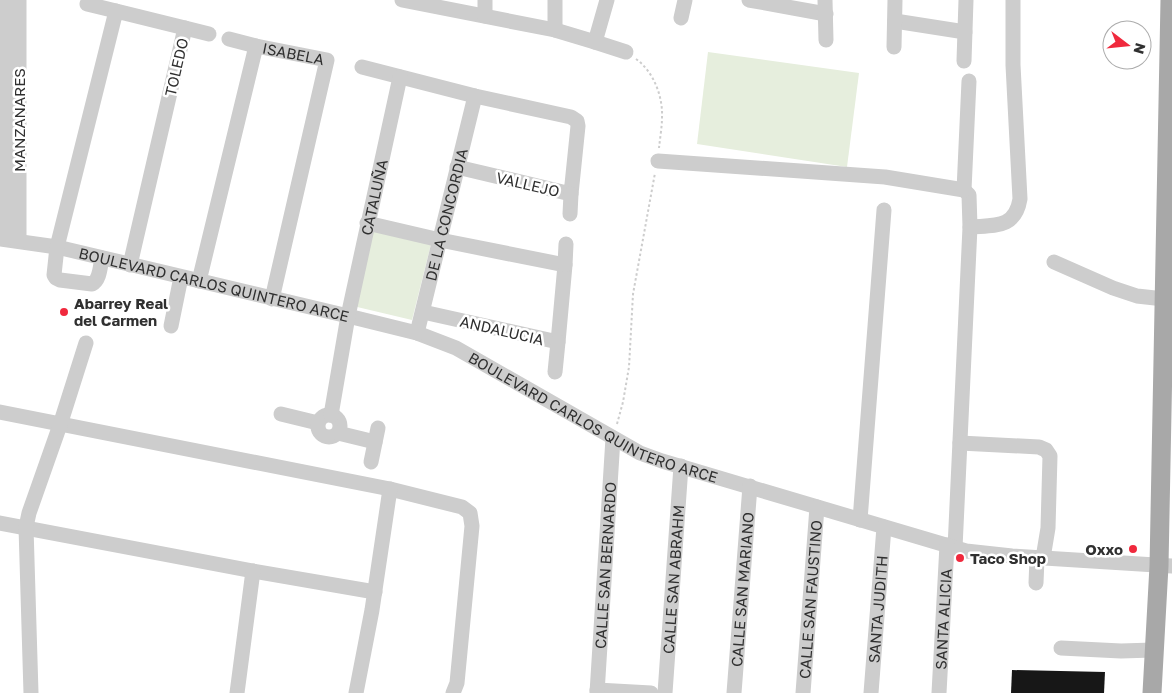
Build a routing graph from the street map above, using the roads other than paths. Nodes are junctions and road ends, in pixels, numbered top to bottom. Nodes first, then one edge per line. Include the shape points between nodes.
1 (8, 0) edge
2 (19, 0) edge
3 (485, 0) edge
4 (555, 0) edge
5 (607, 0) edge
6 (685, 0) edge
7 (749, 0) edge
8 (754, 0) edge
9 (895, 0) edge
10 (966, 0) edge
11 (1013, 0) edge
12 (1170, 0) edge
13 (409, 1) edge
14 (87, 4) dead end
15 (825, 7) edge
16 (116, 11) junction
17 (485, 16) junction
18 (681, 18) dead end
19 (895, 21) junction
20 (185, 28) junction
21 (555, 30) junction
22 (965, 32) junction
23 (209, 34) dead end
24 (229, 39) dead end
25 (826, 40) dead end
26 (594, 42) junction
27 (256, 46) junction
28 (894, 47) dead end
29 (626, 52) road end
30 (3, 55) edge
31 (964, 61) dead end
32 (362, 67) dead end
33 (400, 77) junction
34 (969, 81) dead end
35 (475, 96) junction
36 (8, 126) edge
37 (658, 161) road end
38 (457, 167) junction
39 (964, 190) junction
40 (571, 194) junction
41 (884, 210) dead end
42 (570, 214) dead end
43 (367, 223) junction
44 (1169, 225) edge
45 (970, 227) junction
46 (8, 240) edge
47 (440, 240) junction
48 (566, 244) dead end
49 (1169, 246) edge
50 (57, 247) junction
51 (102, 258) junction
52 (1054, 262) dead end
53 (130, 265) junction
54 (565, 265) junction
55 (181, 277) junction
56 (199, 281) junction
57 (272, 299) junction
58 (1164, 299) junction
59 (422, 312) junction
60 (348, 316) junction
61 (170, 326) dead end
62 (417, 333) junction
63 (558, 342) junction
64 (86, 343) dead end
65 (555, 372) dead end
66 (0, 412) edge
67 (281, 414) dead end
68 (325, 419) junction
69 (60, 425) junction
70 (613, 438) junction
71 (960, 444) junction
72 (371, 462) dead end
73 (681, 466) junction
74 (750, 486) junction
75 (390, 489) junction
76 (817, 507) junction
77 (860, 520) junction
78 (0, 522) edge
79 (26, 527) junction
80 (884, 527) junction
81 (951, 546) junction
82 (1040, 558) junction
83 (1165, 566) edge
84 (253, 571) junction
85 (1036, 583) dead end
86 (374, 592) junction
87 (1061, 648) dead end
88 (1153, 650) junction
89 (597, 692) edge
90 (31, 693) edge
91 (237, 693) edge
92 (356, 693) edge
93 (454, 693) edge
94 (651, 693) edge
95 (665, 693) edge
96 (734, 693) edge
97 (803, 693) edge
98 (871, 693) edge
99 (939, 693) edge
100 (1152, 693) edge

1 - 30 street, MANZANARES
2 - 36 street, MANZANARES
3 - 17 street
4 - 21 street
5 - 26 street
6 - 18 street
7 - 8 street
8 - 15 street
9 - 19 street
10 - 22 street
11 - 45 street via 1012,65 1019,208 1010,221 1003,224
12 - 44 main road
13 - 17 street
14 - 16 street, TOLEDO
15 - 25 street
16 - 20 street, TOLEDO
16 - 50 street
17 - 21 street
19 - 22 street
19 - 28 street
20 - 23 street
20 - 53 street, TOLEDO
21 - 26 street
22 - 31 street
24 - 27 street
26 - 29 street
27 - 56 street, ISABELA
27 - 57 street, ISABELA via 333,62
30 - 36 street, MANZANARES
32 - 33 street
33 - 35 street
33 - 43 street, CATALUÑA
34 - 39 street, SANTA ALICIA
35 - 38 street, DE LA CONCORDIA
35 - 40 street, VALLEJO via 577,121
36 - 46 street, MANZANARES
37 - 39 street via 885,177
38 - 40 street, VALLEJO
38 - 47 street, DE LA CONCORDIA
39 - 45 street, SANTA ALICIA via 969,195
40 - 42 street
41 - 77 street
43 - 47 street
43 - 60 street, CATALUÑA
44 - 49 main road
45 - 71 street, SANTA ALICIA
46 - 50 street, BOULEVARD CARLOS QUINTERO ARCE
47 - 54 street
47 - 59 street, DE LA CONCORDIA
48 - 54 street, ANDALUCIA
49 - 58 main road
50 - 51 street, BOULEVARD CARLOS QUINTERO ARCE
50 - 51 street via 54,275 60,280 96,282
51 - 53 street, BOULEVARD CARLOS QUINTERO ARCE
52 - 58 street via 1113,288 1137,296
53 - 55 street, BOULEVARD CARLOS QUINTERO ARCE
54 - 63 street, ANDALUCIA
55 - 56 street, BOULEVARD CARLOS QUINTERO ARCE
55 - 61 street
56 - 57 street, BOULEVARD CARLOS QUINTERO ARCE
57 - 60 street, BOULEVARD CARLOS QUINTERO ARCE
58 - 83 main road
59 - 62 street, DE LA CONCORDIA
59 - 63 street, ANDALUCIA
60 - 62 street, BOULEVARD CARLOS QUINTERO ARCE
60 - 68 street, CATALUÑA
62 - 70 street, BOULEVARD CARLOS QUINTERO ARCE via 456,348
63 - 65 street
64 - 69 street
66 - 69 street
67 - 68 street
68 - 72 street via 318,430 324,436 338,433 377,435
69 - 75 street
69 - 79 street
70 - 73 street, BOULEVARD CARLOS QUINTERO ARCE via 640,453
70 - 89 street, CALLE SAN BERNARDO
71 - 81 street, SANTA ALICIA
71 - 82 street via 1039,446 1046,450 1050,456 1048,528
73 - 74 street, BOULEVARD CARLOS QUINTERO ARCE
73 - 95 street, CALLE SAN ABRAHM
74 - 76 street, BOULEVARD CARLOS QUINTERO ARCE
74 - 96 street, CALLE SAN MARIANO
75 - 86 street
75 - 93 street via 462,507 470,513 472,526
76 - 77 street, BOULEVARD CARLOS QUINTERO ARCE
76 - 97 street, CALLE SAN FAUSTINO
77 - 80 street, BOULEVARD CARLOS QUINTERO ARCE
78 - 79 street
79 - 84 street
79 - 90 street
80 - 81 street, BOULEVARD CARLOS QUINTERO ARCE
80 - 98 street, SANTA JUDITH
81 - 82 street, BOULEVARD CARLOS QUINTERO ARCE via 986,554
81 - 99 street, SANTA ALICIA
82 - 83 street, BOULEVARD CARLOS QUINTERO ARCE
82 - 85 street
83 - 88 main road
84 - 86 street
84 - 91 street
86 - 92 street
87 - 88 street
88 - 100 main road
89 - 94 street

